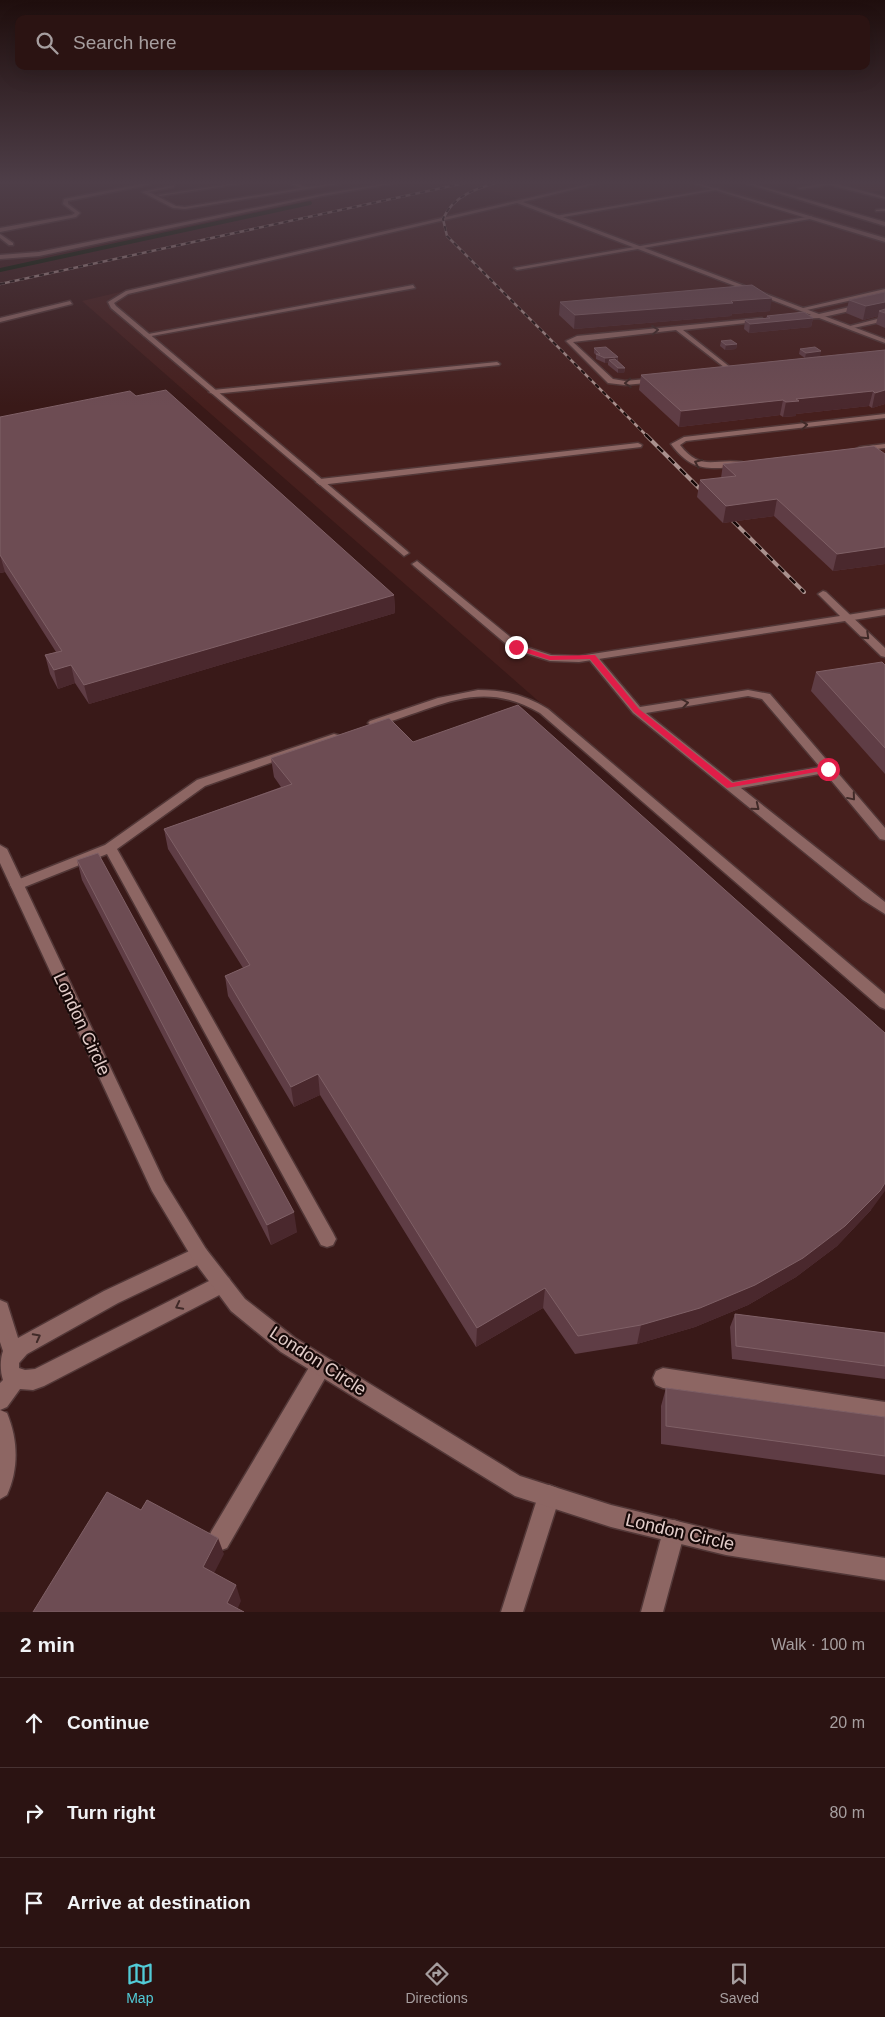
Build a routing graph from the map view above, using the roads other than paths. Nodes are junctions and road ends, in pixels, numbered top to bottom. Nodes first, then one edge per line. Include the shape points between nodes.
1 (286, 256) edge
2 (581, 256) edge
3 (664, 256) edge
4 (516, 268) dead end
5 (413, 287) dead end
6 (885, 291) edge
7 (885, 301) edge
8 (70, 303) dead end
9 (802, 310) junction
10 (819, 316) junction
11 (788, 318) edge
12 (885, 319) edge
13 (0, 320) edge
14 (770, 320) edge
15 (849, 327) junction
16 (677, 328) junction
17 (146, 335) junction
18 (883, 339) edge
19 (497, 364) dead end
20 (743, 371) edge
21 (733, 372) junction
22 (724, 373) edge
23 (664, 379) edge
24 (213, 392) junction
25 (885, 416) edge
26 (638, 445) dead end
27 (885, 446) edge
28 (847, 451) edge
29 (752, 462) edge
30 (320, 482) junction
31 (404, 553) dead end
32 (417, 564) dead end
33 (823, 594) dead end
34 (885, 612) edge
35 (847, 618) junction
36 (885, 654) edge
37 (592, 657) junction
38 (637, 711) junction
39 (363, 727) edge
40 (344, 733) edge
41 (828, 769) junction
42 (730, 786) junction
43 (885, 836) edge
44 (110, 848) junction
45 (0, 849) edge
46 (17, 885) junction
47 (885, 909) edge
48 (885, 1003) edge
49 (327, 1239) dead end
50 (200, 1255) junction
51 (222, 1284) junction
52 (0, 1308) edge
53 (13, 1353) junction
54 (321, 1366) junction
55 (16, 1378) junction
56 (663, 1378) dead end
57 (0, 1400) edge
58 (885, 1412) edge
59 (0, 1420) edge
60 (0, 1488) edge
61 (549, 1496) junction
62 (674, 1532) junction
63 (219, 1540) edge
64 (885, 1569) edge
65 (512, 1612) edge
66 (652, 1612) edge

1 - 17 street via 113,299 113,307
2 - 4 street
3 - 9 street
5 - 17 street
6 - 9 street
7 - 10 street
8 - 13 street
9 - 10 street
10 - 11 street
10 - 15 street
12 - 15 street
14 - 16 street
15 - 18 street
16 - 21 street
23 -> 16 street via 625,383 611,381 569,341
17 - 24 street
19 - 24 street
20 - 21 street
21 - 22 street
24 - 30 street
29 -> 25 street via 702,466 693,462 675,444 684,439
26 - 30 street
27 - 28 street
30 - 31 street
32 - 37 street via 516,647 550,658
33 - 35 street
34 - 35 street
35 -> 36 street
35 - 37 street
37 - 38 street
38 -> 41 street via 748,693 760,694 770,700
38 - 42 street
39 - 48 street via 479,694 496,693 525,700 544,711
40 - 44 street via 201,782
41 - 42 street
41 -> 43 street
42 -> 47 street
44 - 46 street
44 - 49 street
45 - 46 street, London Circle
46 - 50 street, London Circle via 158,1186
50 - 51 street, London Circle
53 -> 50 street via 20,1346 111,1297
51 - 54 street, London Circle via 238,1305 288,1345
51 -> 55 street via 37,1379 25,1381
52 - 53 street
53 - 55 street via 9,1359 9,1372
54 - 61 street, London Circle via 515,1485
54 - 63 street
55 - 57 street
56 - 58 street
59 - 60 street via 7,1454
61 - 62 street, London Circle
61 - 65 street
62 - 64 street, London Circle via 726,1544
62 - 66 street

